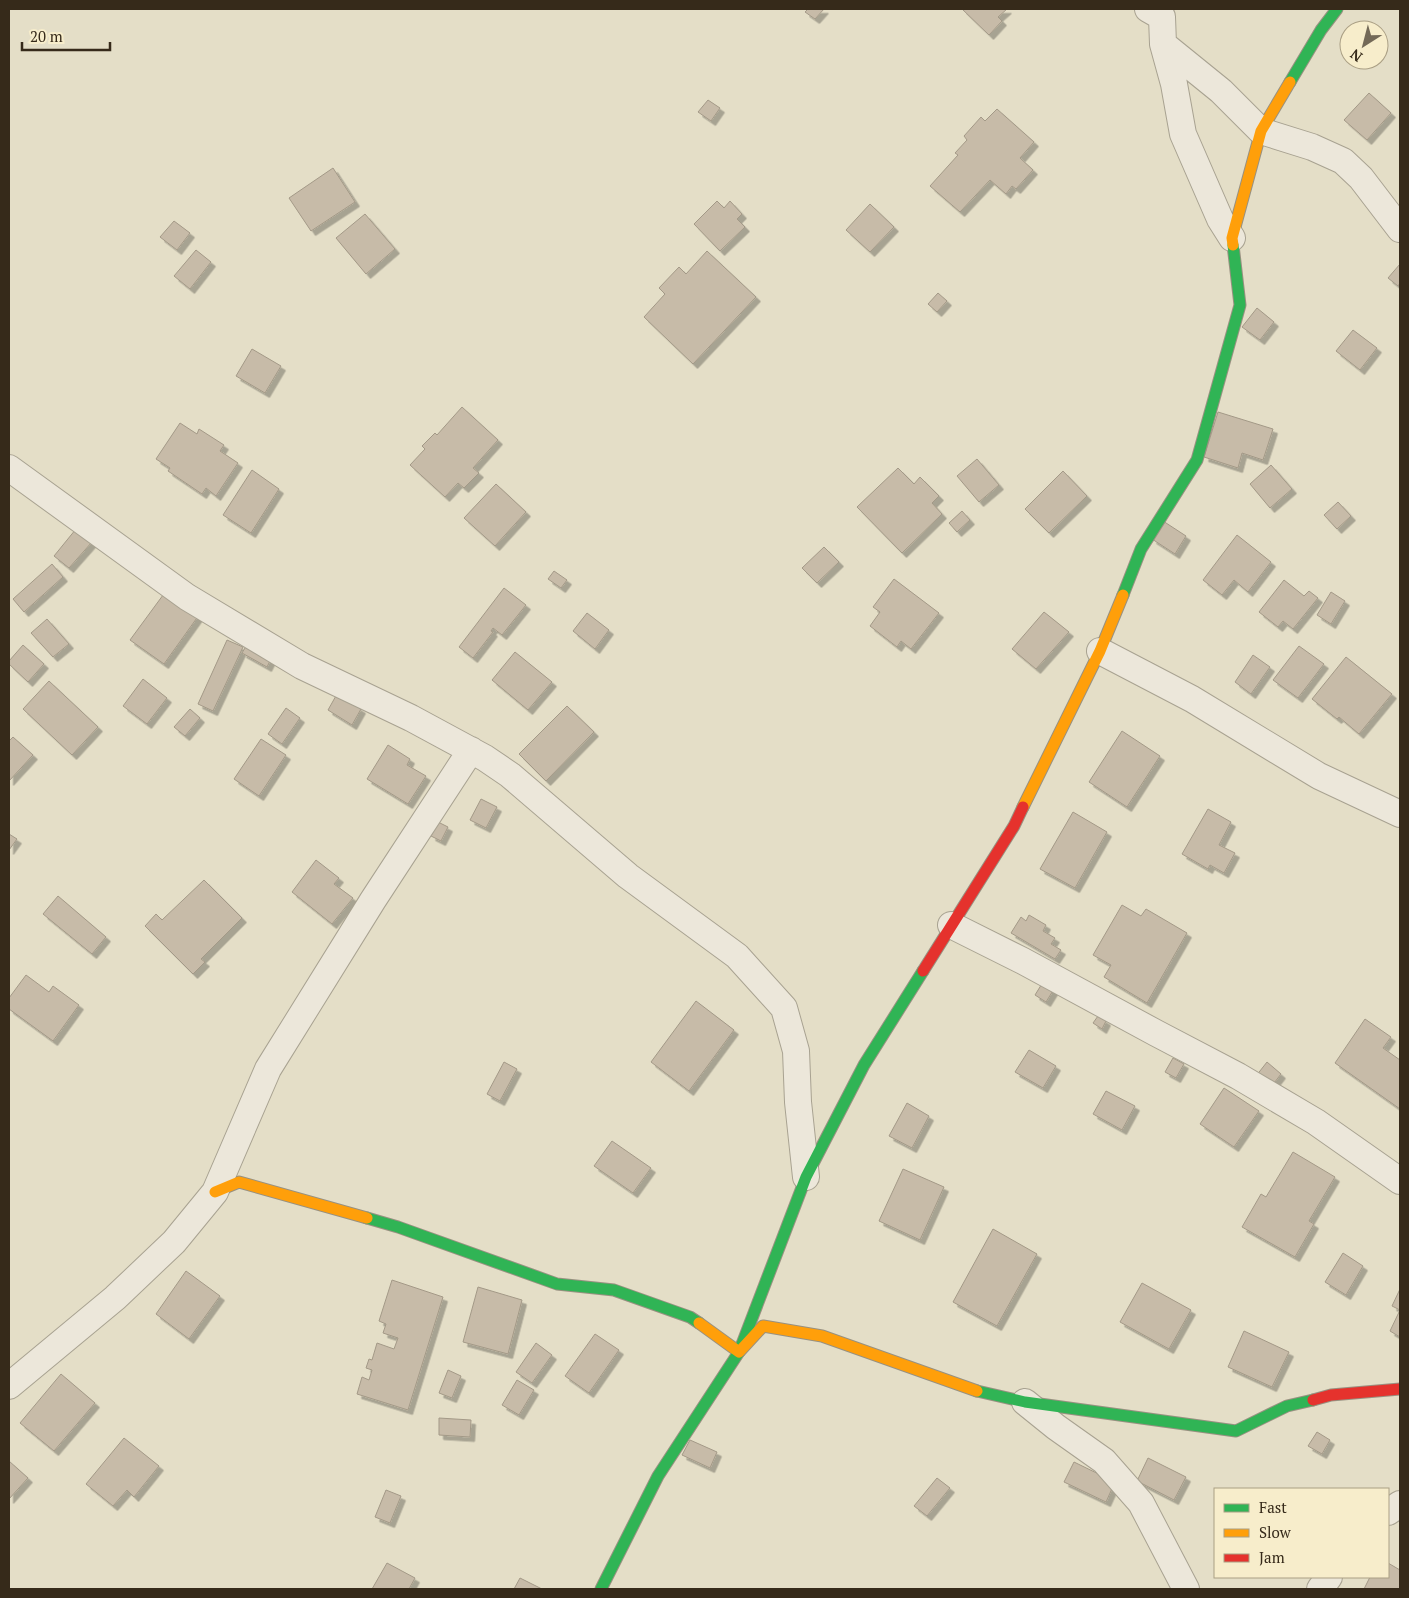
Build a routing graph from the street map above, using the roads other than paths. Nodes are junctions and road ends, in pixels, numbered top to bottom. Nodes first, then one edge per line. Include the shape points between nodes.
1 (1148, 9) edge
2 (1337, 9) edge
3 (1163, 44) junction
4 (1261, 131) junction
5 (1400, 229) edge
6 (1232, 238) junction
7 (9, 468) edge
8 (1100, 651) junction
9 (471, 750) junction
10 (1400, 814) edge
11 (951, 925) junction
12 (806, 1178) junction
13 (1400, 1181) edge
14 (215, 1192) junction
15 (739, 1352) junction
16 (9, 1386) edge
17 (1400, 1389) edge
18 (1025, 1402) junction
19 (1400, 1504) edge
20 (1389, 1511) edge
21 (1328, 1578) edge
22 (602, 1589) edge
23 (1186, 1589) edge
24 (1320, 1589) edge

1 - 3 street via 1162,17
2 - 4 street
3 - 4 street via 1221,91
3 - 6 street via 1174,84 1182,134 1220,219
4 - 5 street via 1343,161 1361,178
4 - 6 street
6 - 8 street via 1240,305 1197,460 1141,549
7 - 9 street via 187,597 302,666
8 - 10 street via 1192,699 1319,776
8 - 11 street via 1014,826
9 - 12 street via 510,775 628,876 737,956 784,1008 796,1051
9 - 14 street via 268,1068
11 - 12 street via 864,1065
11 - 13 street via 1238,1076 1316,1122
12 - 15 street
14 - 15 street via 239,1182 398,1227 557,1284 614,1290 690,1317
14 - 16 street via 174,1242 115,1298
15 - 18 street via 764,1326 822,1336 976,1391
15 - 22 street via 658,1476
17 - 18 street via 1331,1395 1287,1406 1236,1431
18 - 23 street via 1104,1461 1141,1503
19 - 20 street
21 - 24 street

